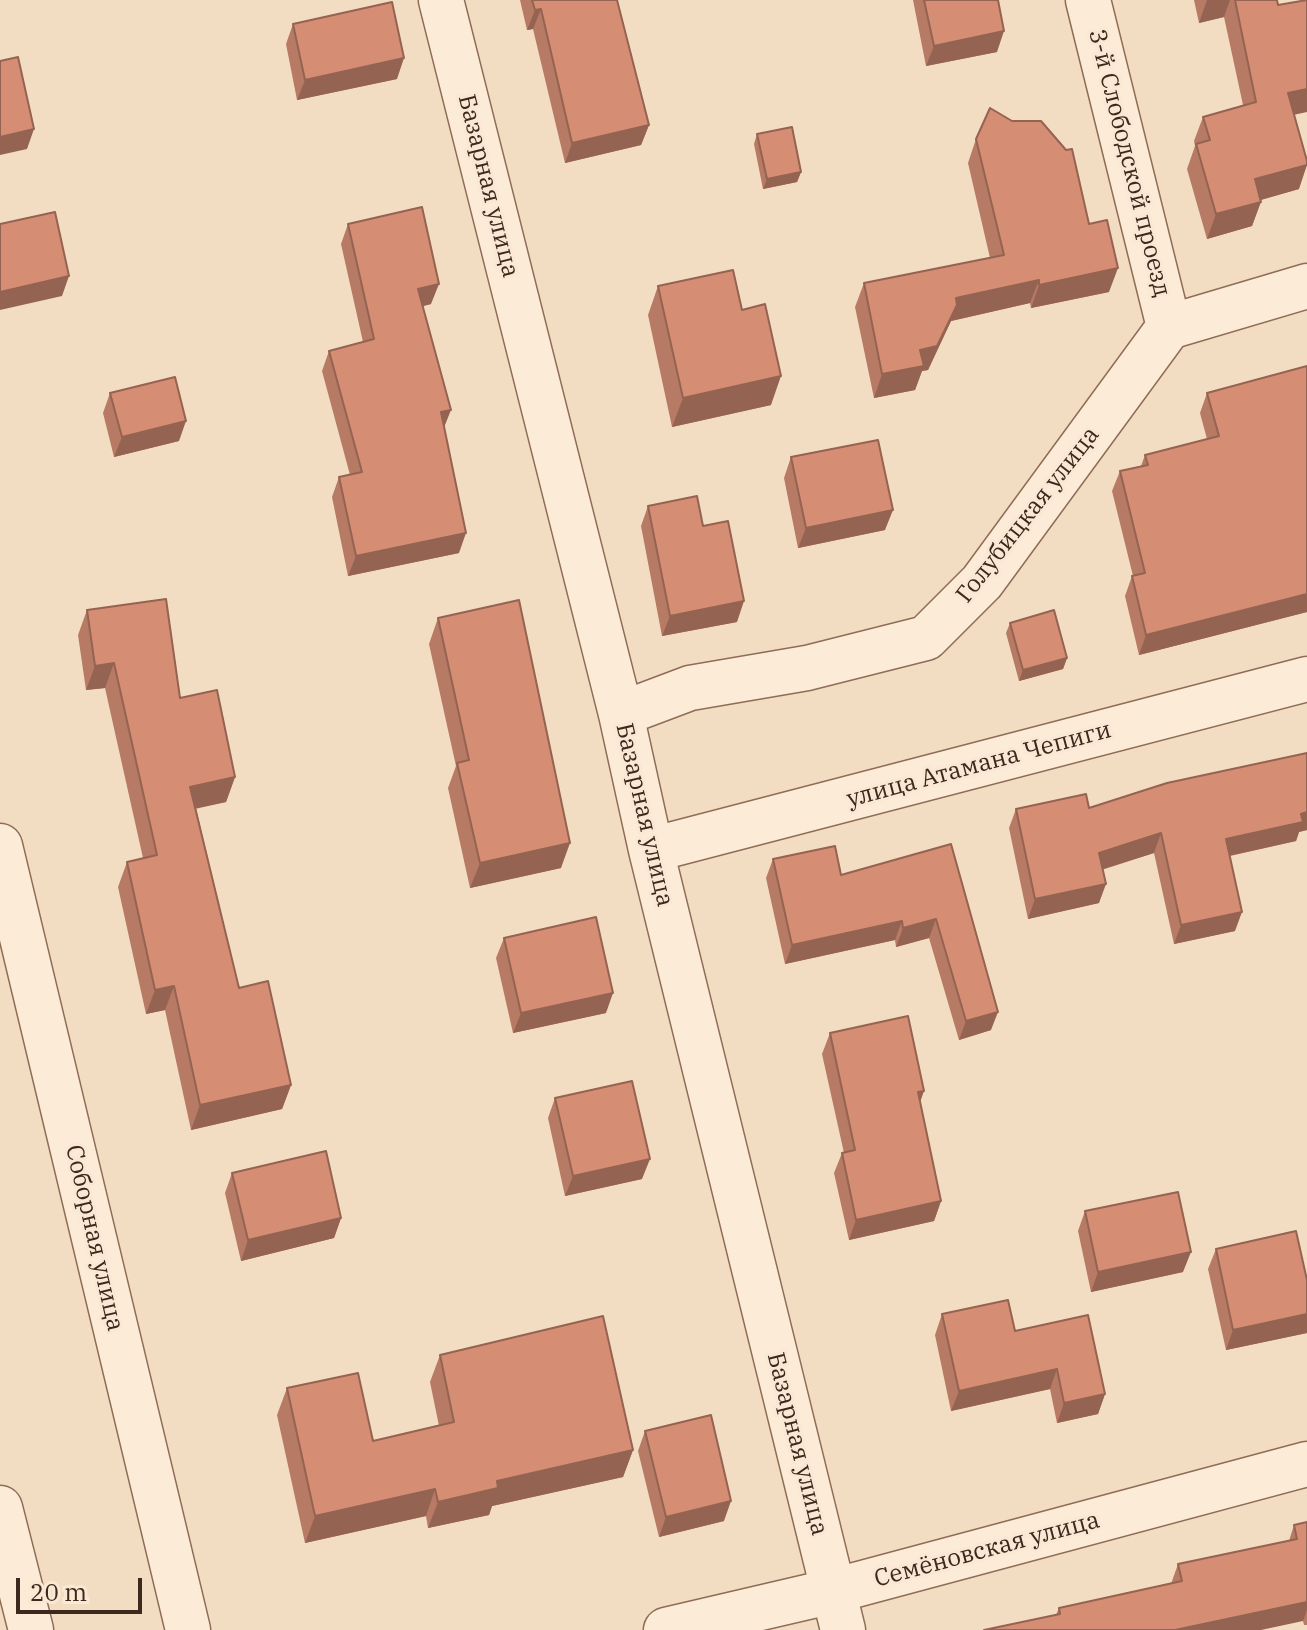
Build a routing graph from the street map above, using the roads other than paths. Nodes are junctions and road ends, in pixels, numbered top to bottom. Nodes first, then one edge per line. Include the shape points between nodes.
1 (441, 0) edge
2 (1088, 0) edge
3 (1307, 286) edge
4 (1169, 327) junction
5 (1307, 679) edge
6 (621, 714) junction
7 (0, 846) edge
8 (651, 850) junction
9 (1307, 1464) edge
10 (0, 1508) edge
11 (838, 1610) edge
12 (31, 1630) edge
13 (188, 1630) edge
14 (666, 1630) edge

1 - 6 street, Базарная улица
2 - 4 street, 3-й Слободской проезд
3 - 4 street
4 - 6 street, Голубицкая улица via 982,582 926,638 807,668 690,688
5 - 8 street, улица Атамана Чепиги
6 - 8 street, Базарная улица
7 - 13 street, Соборная улица
8 - 11 street, Базарная улица
9 - 11 street, Семёновская улица
10 - 12 street
11 - 14 street, Семёновская улица

